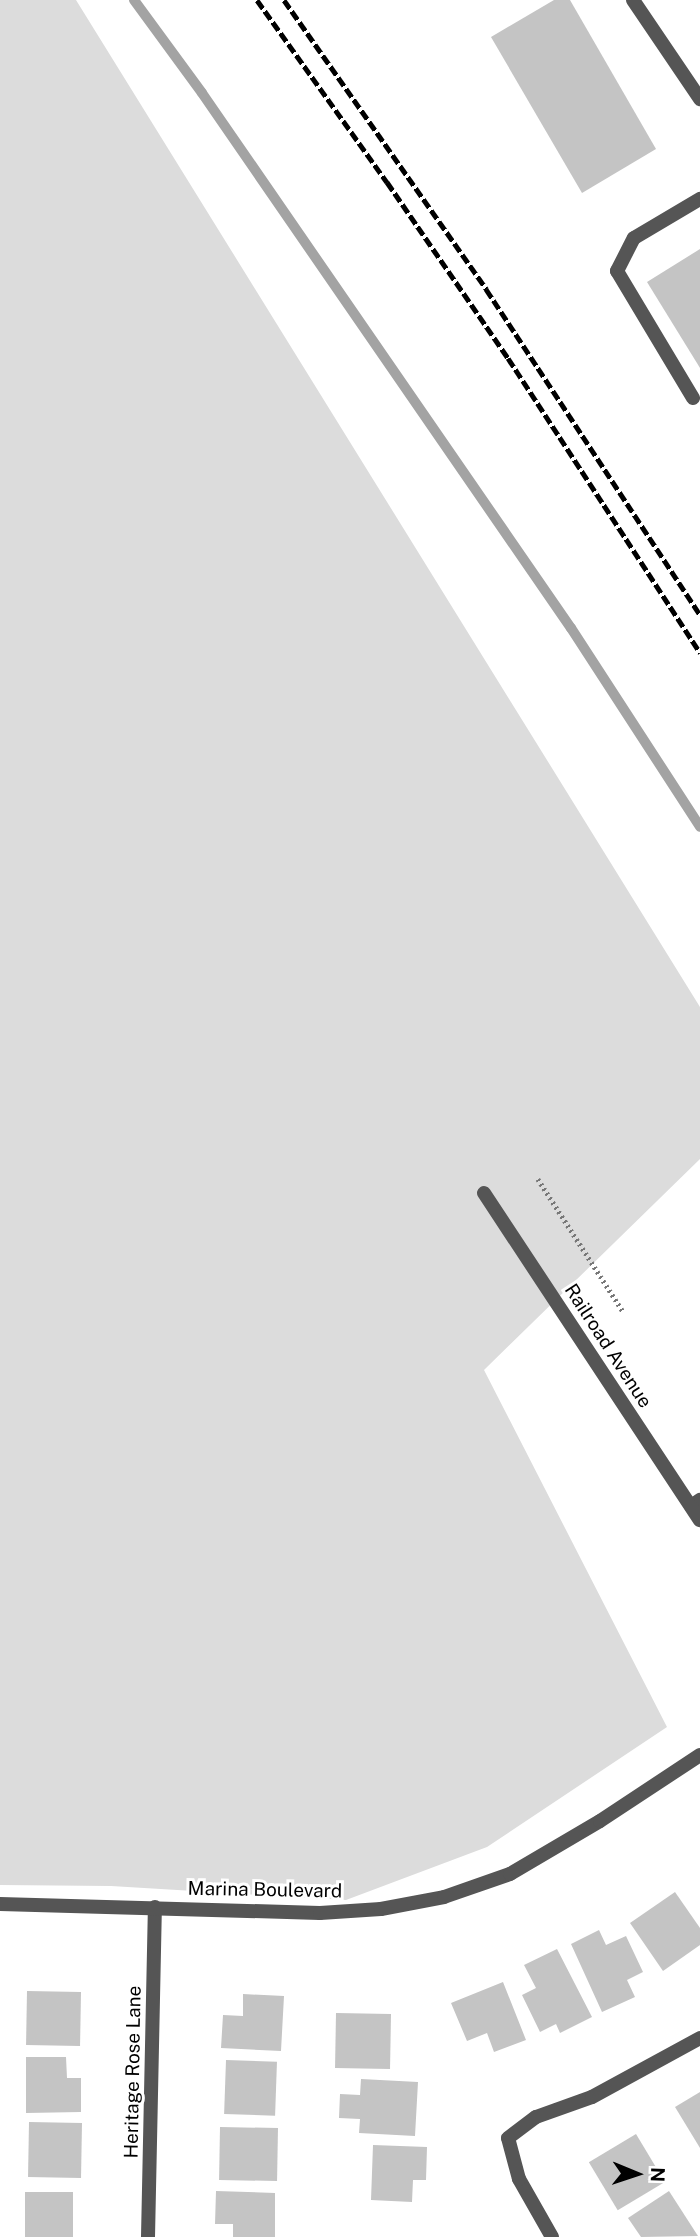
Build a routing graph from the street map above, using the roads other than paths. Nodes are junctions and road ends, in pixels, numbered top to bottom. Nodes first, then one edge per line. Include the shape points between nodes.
1 (633, 0) edge
2 (700, 99) edge
3 (700, 198) edge
4 (693, 398) dead end
5 (484, 1193) dead end
6 (695, 1503) edge
7 (700, 1520) edge
8 (700, 1755) edge
9 (0, 1904) edge
10 (155, 1907) junction
11 (700, 2038) edge
12 (148, 2237) edge
13 (552, 2237) edge

1 - 2 street
3 - 4 street via 634,238 617,271
5 - 6 street, Railroad Avenue
6 - 7 street, Railroad Avenue
8 - 10 street, Marina Boulevard via 510,1874 444,1897 381,1909 320,1913
9 - 10 street, Marina Boulevard
10 - 12 street, Heritage Rose Lane
11 - 13 street via 592,2097 536,2117 508,2138 519,2179

